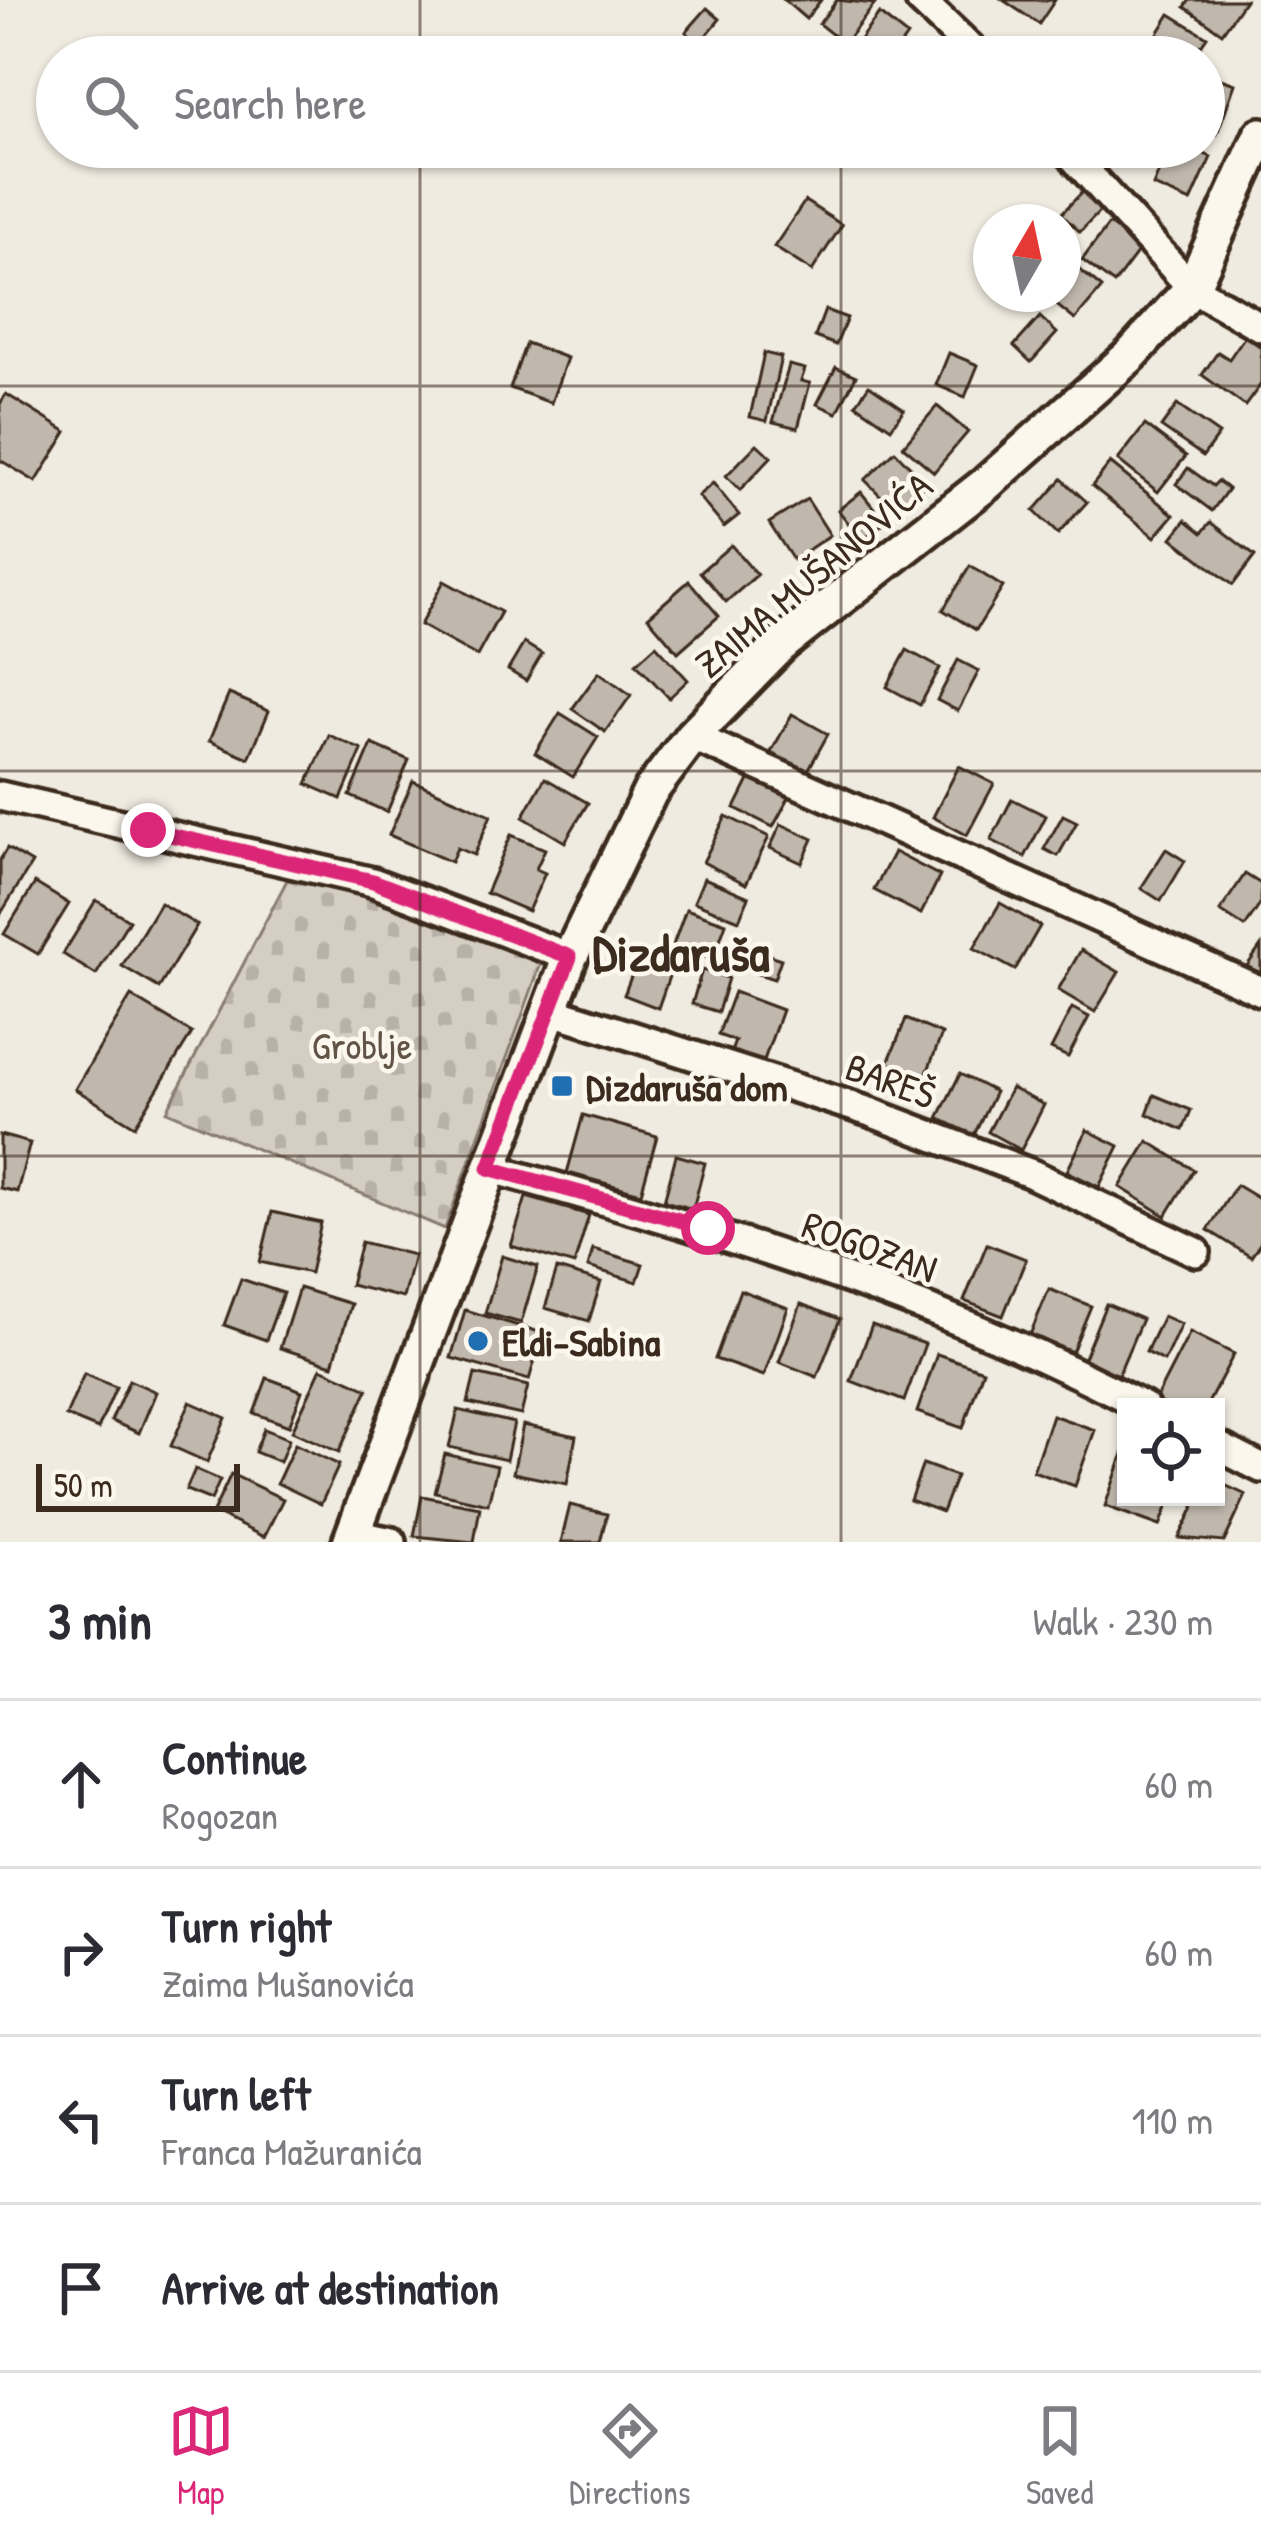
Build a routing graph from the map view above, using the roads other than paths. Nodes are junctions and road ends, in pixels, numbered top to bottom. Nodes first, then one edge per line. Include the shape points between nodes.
1 (920, 0) edge
2 (958, 36) edge
3 (1261, 135) edge
4 (1083, 168) edge
5 (1192, 288) junction
6 (1261, 327) edge
7 (692, 736) junction
8 (0, 796) edge
9 (570, 957) junction
10 (1261, 991) edge
11 (550, 1010) junction
12 (489, 1168) junction
13 (1196, 1252) dead end
14 (1124, 1398) edge
15 (1225, 1450) edge
16 (1261, 1468) edge
17 (351, 1538) edge
18 (392, 1542) edge

1 - 2 street
3 - 5 street, ZAIMA MUŠANOVIĆA
4 - 5 street
5 - 6 street
5 - 7 street, ZAIMA MUŠANOVIĆA via 1115,370 986,484 782,644
7 - 9 street, ZAIMA MUŠANOVIĆA via 650,792
7 - 10 street
8 - 9 street via 373,881
9 - 11 street, ZAIMA MUŠANOVIĆA
11 - 12 street, ZAIMA MUŠANOVIĆA
11 - 13 street, BAREŠ via 870,1112 1032,1174
12 - 14 street, ROGOZAN via 708,1228 907,1299
12 - 17 street, ZAIMA MUŠANOVIĆA
15 - 16 street
17 - 18 street

